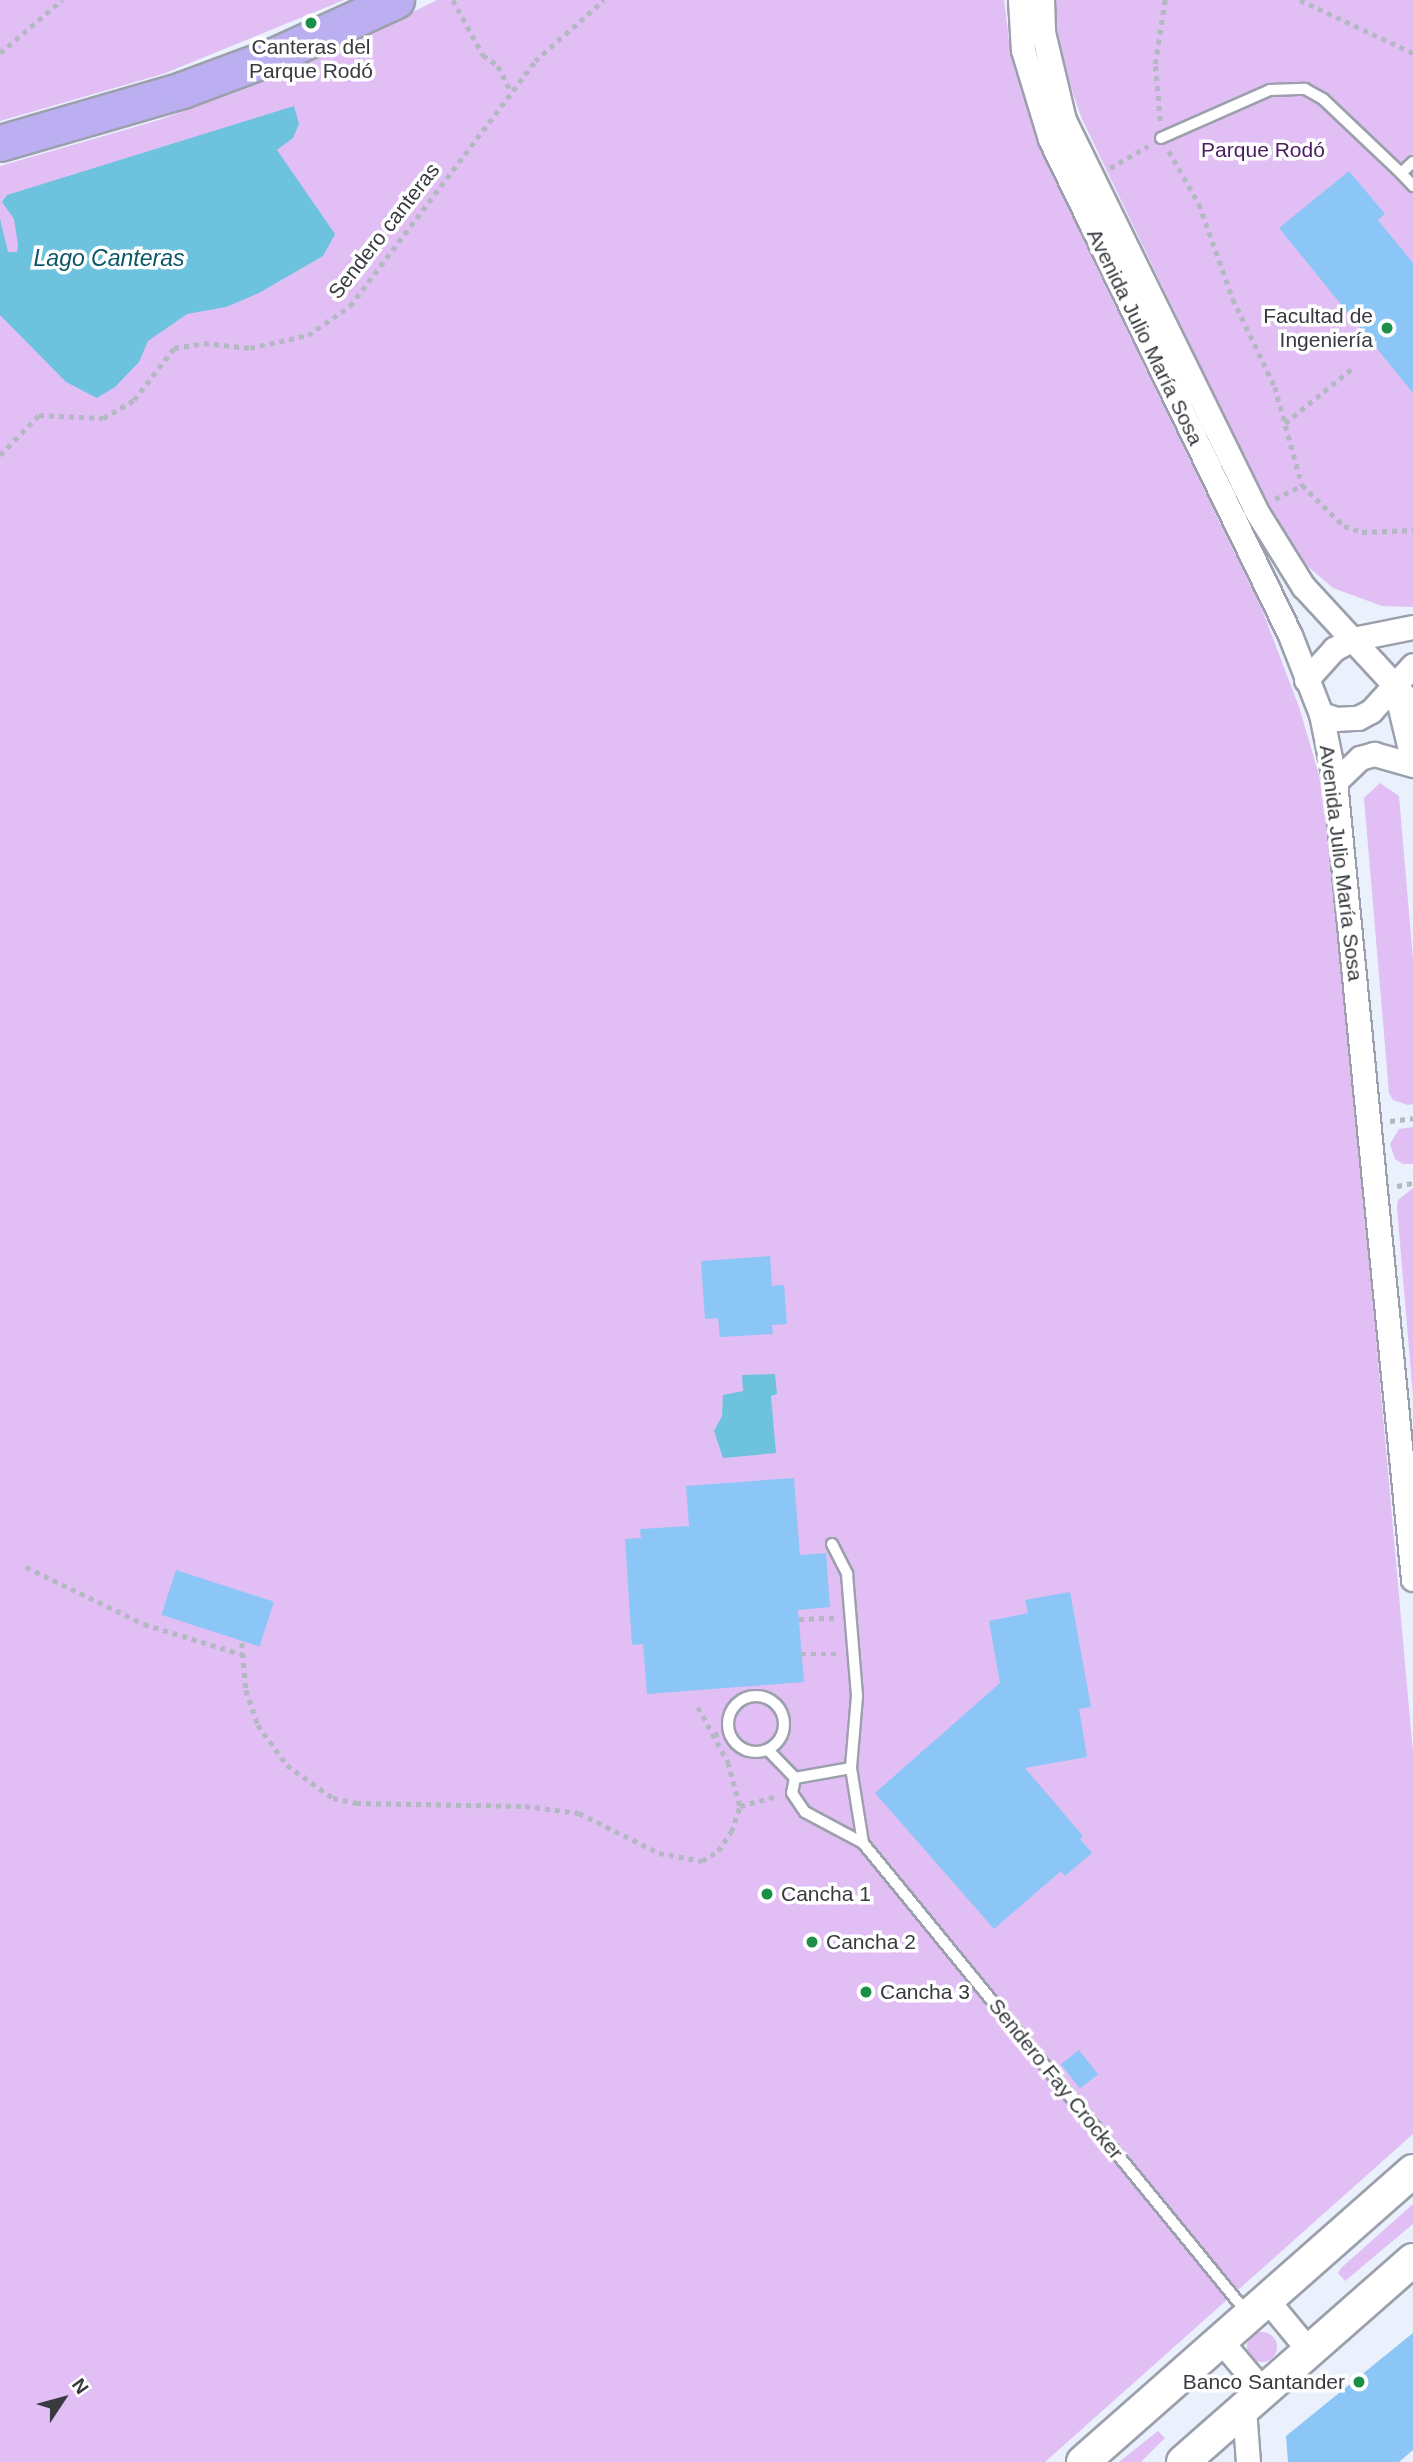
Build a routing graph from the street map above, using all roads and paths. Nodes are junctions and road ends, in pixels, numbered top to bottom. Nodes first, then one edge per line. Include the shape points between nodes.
1 (62, 0) edge
2 (396, 0) edge
3 (453, 0) edge
4 (604, 0) edge
5 (1020, 0) edge
6 (1042, 0) edge
7 (1165, 0) edge
8 (1300, 0) edge
9 (0, 53) edge
10 (1413, 53) edge
11 (512, 92) junction
12 (1161, 138) junction
13 (0, 143) edge
14 (1413, 162) edge
15 (1401, 173) junction
16 (1092, 178) junction
17 (1413, 186) edge
18 (1354, 368) dead end
19 (1285, 423) junction
20 (0, 455) edge
21 (1413, 530) edge
22 (1413, 627) edge
23 (1353, 639) junction
24 (1413, 665) edge
25 (1306, 680) junction
26 (1394, 684) junction
27 (1413, 705) edge
28 (1321, 713) junction
29 (1413, 764) edge
30 (1335, 782) junction
31 (832, 1544) dead end
32 (26, 1567) dead end
33 (1413, 1579) edge
34 (849, 1617) junction
35 (799, 1619) dead end
36 (242, 1643) dead end
37 (802, 1654) dead end
38 (853, 1654) junction
39 (244, 1655) junction
40 (698, 1707) dead end
41 (728, 1727) junction
42 (714, 1736) junction
43 (768, 1750) junction
44 (851, 1768) junction
45 (795, 1777) junction
46 (792, 1793) junction
47 (740, 1806) junction
48 (863, 1843) junction
49 (1413, 2171) edge
50 (1413, 2260) edge
51 (1259, 2308) junction
52 (1221, 2341) junction
53 (1310, 2351) junction
54 (1254, 2400) junction
55 (1083, 2462) edge
56 (1183, 2462) edge
57 (1248, 2462) edge

1 - 9 path
2 - 13 main road via 276,55 182,90
3 - 11 path via 483,55 498,66
4 - 11 path, Sendero canteras via 535,61
5 - 25 street, Avenida Julio María Sosa via 1023,50 1049,139 1290,635
6 - 16 street, Avenida Julio María Sosa via 1052,85
7 - 12 path via 1155,64
8 - 10 path
11 - 20 path, Sendero canteras via 350,306 307,335 250,348 204,343 174,348 134,400 103,418 39,415
12 - 15 lane via 1270,90 1305,89 1323,99
12 - 16 path
12 - 19 path via 1199,204 1233,299 1275,387
14 - 15 lane
15 - 17 lane
16 - 23 street, Avenida Julio María Sosa via 1255,509 1303,586
18 - 19 path
19 - 21 path via 1302,485 1344,526 1362,532
22 - 23 street
23 - 25 street via 1334,649
23 - 26 street, Avenida Julio María Sosa
24 - 26 street
25 - 28 street, Avenida Julio María Sosa
26 - 27 street
26 - 28 street via 1371,711 1358,718 1336,719
26 - 29 street, Avenida Julio María Sosa
28 - 30 street, Avenida Julio María Sosa
29 - 30 street via 1374,754 1360,758
30 - 33 street, Avenida Julio María Sosa
31 - 34 lane via 847,1574
32 - 39 path via 144,1624
34 - 35 path
34 - 38 lane
36 - 39 path
37 - 38 path
38 - 44 lane via 857,1696
39 - 47 path via 251,1708 271,1746 301,1778 332,1798 356,1803 525,1806 579,1813 659,1853 702,1861 718,1851
40 - 42 path
41 - 42 path
41 - 43 lane via 742,1749
41 - 43 lane via 728,1717 738,1701 766,1697 784,1718 782,1737
42 - 47 path via 733,1775
43 - 45 lane
44 - 45 lane
44 - 48 lane
45 - 46 lane
46 - 47 path
46 - 48 lane, Sendero Fay Crocker via 805,1812
48 - 51 lane, Sendero Fay Crocker
49 - 51 main road
50 - 53 main road
51 - 52 main road
51 - 53 street
52 - 54 street
52 - 55 main road
53 - 54 main road
54 - 56 main road
54 - 57 street

